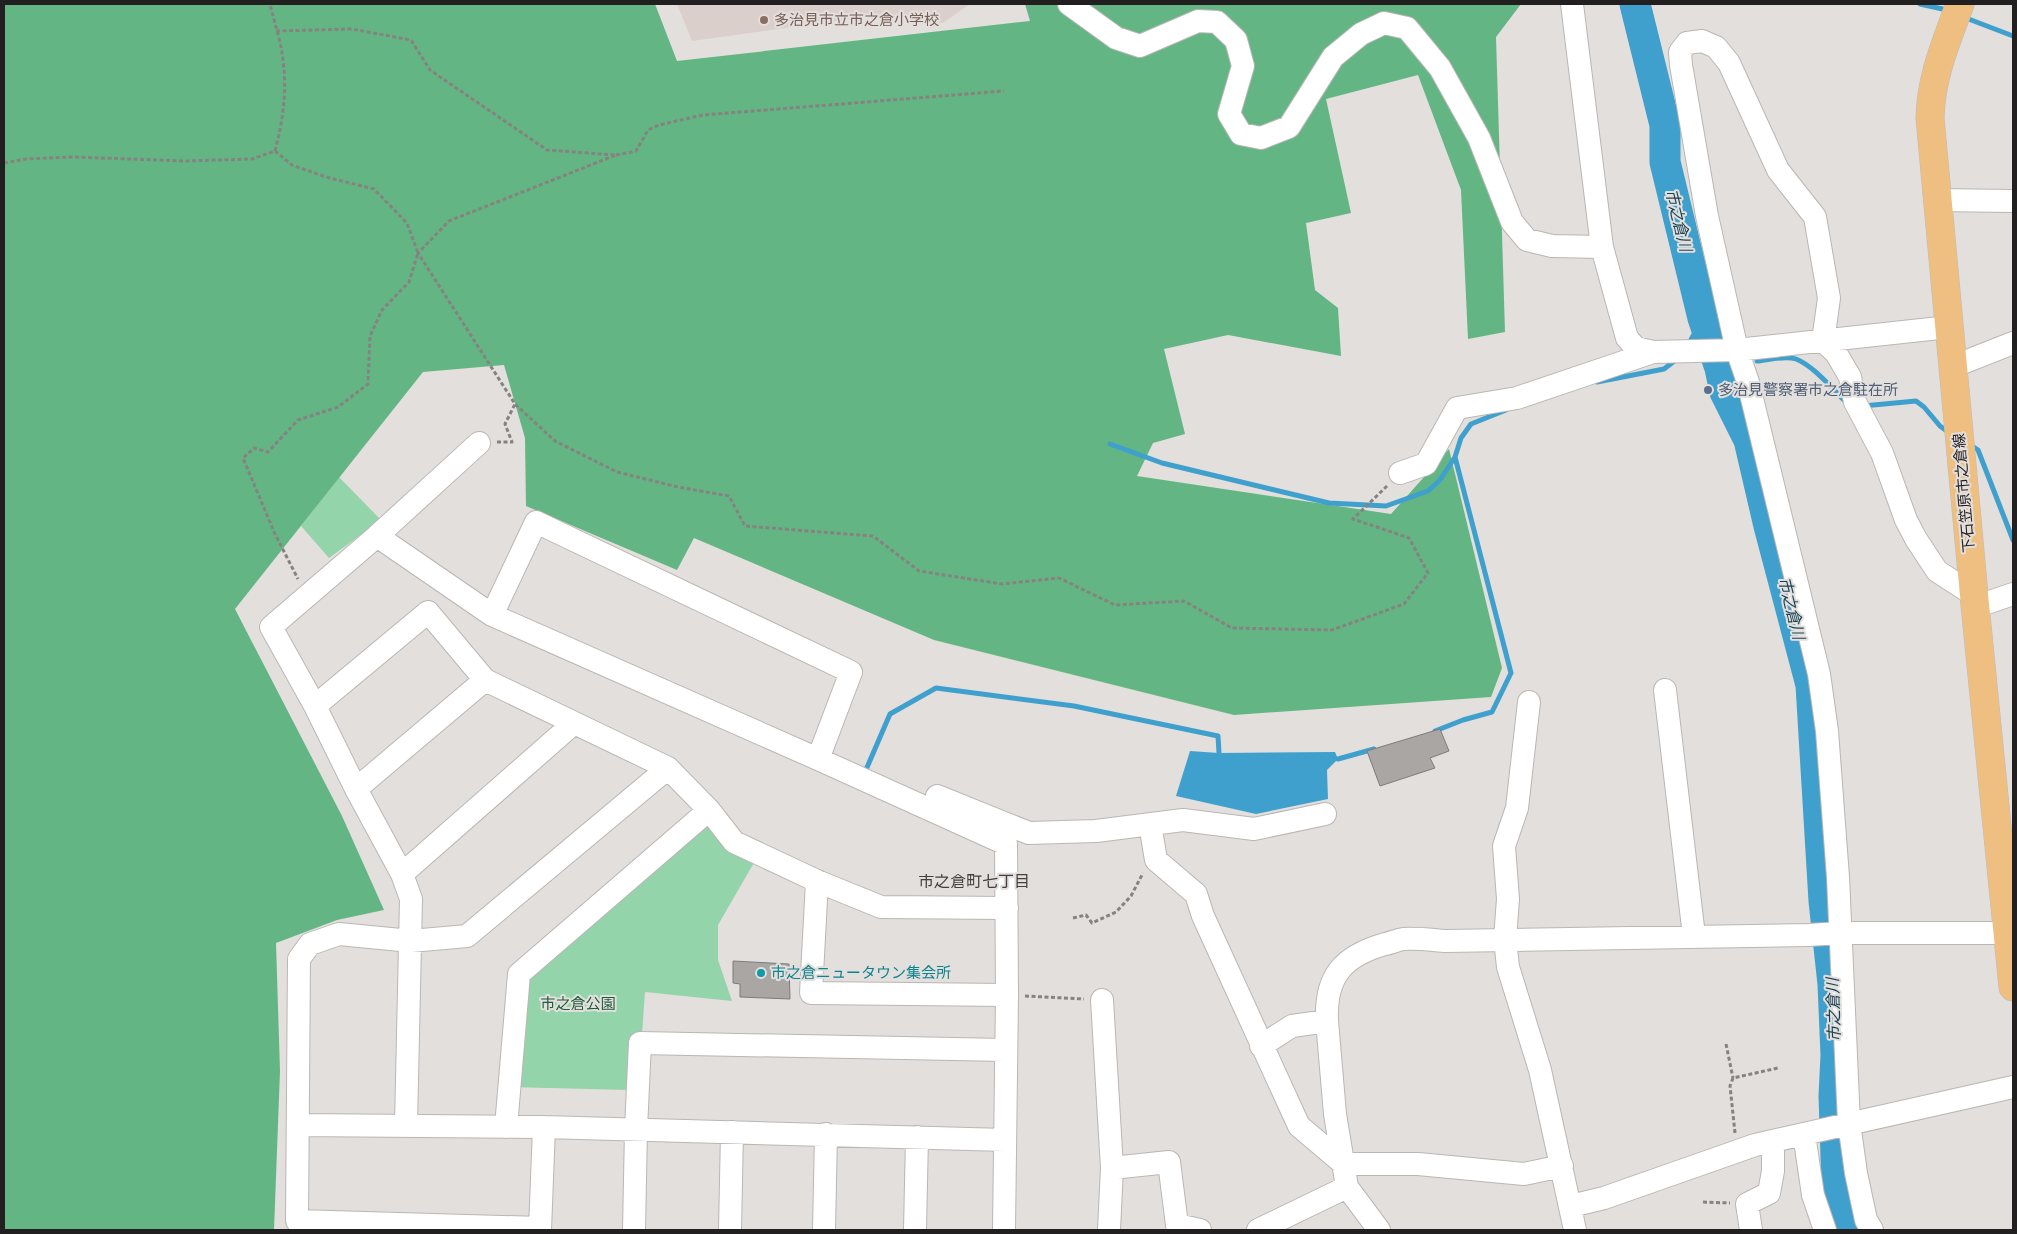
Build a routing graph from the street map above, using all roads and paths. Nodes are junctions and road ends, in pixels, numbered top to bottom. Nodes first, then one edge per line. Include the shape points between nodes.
1 (270, 4) edge
2 (1069, 4) edge
3 (1572, 4) edge
4 (1960, 4) edge
5 (276, 31) junction
6 (1004, 90) dead end
7 (275, 151) junction
8 (616, 155) junction
9 (4, 163) edge
10 (1936, 200) junction
11 (2013, 201) edge
12 (1602, 248) junction
13 (418, 253) junction
14 (1948, 328) junction
15 (1823, 341) junction
16 (2013, 343) edge
17 (1737, 350) junction
18 (1663, 352) junction
19 (1952, 367) junction
20 (515, 404) junction
21 (512, 442) dead end
22 (478, 443) dead end
23 (1400, 473) joint
24 (377, 536) junction
25 (2013, 594) edge
26 (308, 596) junction
27 (1974, 601) junction
28 (492, 615) junction
29 (485, 680) junction
30 (1665, 690) dead end
31 (1529, 702) dead end
32 (316, 706) junction
33 (574, 723) junction
34 (818, 758) junction
35 (668, 768) junction
36 (878, 785) junction
37 (356, 789) junction
38 (709, 810) junction
39 (1325, 814) dead end
40 (1150, 824) junction
41 (1156, 860) junction
42 (402, 874) junction
43 (2008, 878) edge
44 (817, 881) junction
45 (1007, 908) junction
46 (1073, 918) dead end
47 (1841, 933) junction
48 (2008, 933) junction
49 (1694, 936) junction
50 (1505, 939) junction
51 (411, 941) junction
52 (2013, 987) edge
53 (1007, 995) junction
54 (1102, 1000) joint
55 (1327, 1021) junction
56 (1726, 1044) dead end
57 (1261, 1046) junction
58 (1005, 1050) junction
59 (1778, 1068) dead end
60 (1733, 1078) junction
61 (2013, 1087) edge
62 (1849, 1123) junction
63 (299, 1125) junction
64 (406, 1125) junction
65 (506, 1127) junction
66 (544, 1127) junction
67 (636, 1129) junction
68 (732, 1132) junction
69 (1808, 1133) junction
70 (826, 1134) junction
71 (917, 1137) junction
72 (1005, 1140) junction
73 (1774, 1141) junction
74 (1737, 1151) junction
75 (1344, 1164) junction
76 (1562, 1166) junction
77 (1112, 1168) junction
78 (1347, 1187) junction
79 (1703, 1202) dead end
80 (1747, 1204) junction
81 (1571, 1206) junction
82 (540, 1229) edge
83 (634, 1230) edge
84 (730, 1230) edge
85 (824, 1230) edge
86 (915, 1230) edge
87 (1004, 1230) edge
88 (1109, 1230) edge
89 (1200, 1230) edge
90 (1258, 1230) edge
91 (1379, 1230) edge
92 (1575, 1230) edge
93 (1751, 1230) edge
94 (1825, 1230) edge
95 (1872, 1230) edge

1 - 5 path
2 - 12 street via 1116,38 1140,46 1198,21 1217,22 1236,40 1242,66 1228,114 1241,134 1261,138 1289,127 1333,57 1361,34 1384,23 1407,28 1440,68 1479,138 1512,222 1527,240 1552,246
3 - 12 street
4 - 10 main road, 下石笠原市之倉線 via 1931,95
5 - 7 path via 284,59 285,104
5 - 8 path via 352,29 411,40 430,70 547,150
6 - 8 path via 704,115 648,130 636,151
7 - 9 path via 252,160 73,157
7 - 13 path via 292,165 374,190 407,223
8 - 13 path via 450,221
10 - 11 street
10 - 14 main road, 下石笠原市之倉線
12 - 18 street via 1627,338 1636,348
13 - 20 path
13 - 26 path via 409,282 382,310 370,336 368,384 338,407 298,420 268,452 254,448 243,458 291,568
14 - 15 street
14 - 19 main road, 下石笠原市之倉線
15 - 17 street
15 - 17 street via 1829,298 1815,217 1778,170 1729,63 1716,47 1702,40 1687,43 1680,52 1707,216
15 - 27 street via 1836,353 1850,377 1858,407 1882,453 1916,539 1937,571
16 - 19 street
17 - 18 street
17 - 47 street via 1748,382 1819,674 1827,731
18 - 23 street via 1517,398 1457,408 1426,464
19 - 27 main road, 下石笠原市之倉線
20 - 21 path via 505,424
20 - 23 path via 555,441 617,472 729,496 744,526 873,536 918,571 1002,584 1059,578 1115,605 1184,601 1232,628 1332,630 1404,604 1428,574 1409,538 1353,518
22 - 24 street
24 - 26 street
24 - 28 street
25 - 27 street
26 - 32 street via 271,627
27 - 43 main road, 下石笠原市之倉線
28 - 34 street
28 - 34 street via 536,522 851,672
29 - 32 street via 428,612
29 - 33 street
29 - 37 street
30 - 49 street
31 - 50 street via 1517,808 1504,846 1508,899
32 - 37 street
33 - 35 street
33 - 42 street
34 - 36 street
35 - 38 street
35 - 51 street via 467,936
36 - 40 street via 894,779 1029,833 1096,831
36 - 45 street via 1006,844
37 - 42 street
38 - 44 street via 734,842
38 - 65 street via 518,974
39 - 40 street via 1254,829 1183,820
40 - 41 street
41 - 46 path via 1148,864 1131,896 1116,912 1092,923 1086,915
41 - 57 street via 1196,894
42 - 51 street via 411,899
43 - 48 main road, 下石笠原市之倉線
44 - 45 street via 882,907
44 - 53 street via 811,992
45 - 53 street
47 - 48 street
47 - 49 street
47 - 62 street
48 - 52 main road, 下石笠原市之倉線
49 - 50 street
50 - 55 street via 1404,939 1365,950 1342,965 1335,977 1326,1009
50 - 76 street via 1508,967 1540,1070
51 - 63 street via 339,934 310,944 299,959
51 - 64 street
53 - 54 path
53 - 58 street
54 - 77 street
55 - 57 street via 1292,1026
55 - 75 street via 1335,1114
56 - 60 path
57 - 75 street via 1299,1126
58 - 67 street via 640,1043
58 - 72 street
59 - 60 path
60 - 74 path via 1730,1086
61 - 62 street
62 - 69 street
62 - 95 street via 1856,1174 1866,1220
63 - 64 street
63 - 82 street via 297,1222
64 - 65 street
65 - 66 street
66 - 67 street
66 - 82 street
67 - 68 street
67 - 83 street
68 - 70 street
68 - 84 street
69 - 73 street
69 - 94 street via 1813,1195
70 - 71 street
70 - 85 street
71 - 72 street
71 - 86 street
72 - 87 street
73 - 74 street
73 - 80 street via 1774,1170 1769,1192
74 - 81 street via 1604,1198
75 - 76 street via 1418,1164 1524,1174
75 - 78 street
76 - 81 street
77 - 88 street
77 - 89 street via 1169,1162 1177,1225
78 - 90 street
78 - 91 street
79 - 80 path
80 - 93 street
81 - 92 street

